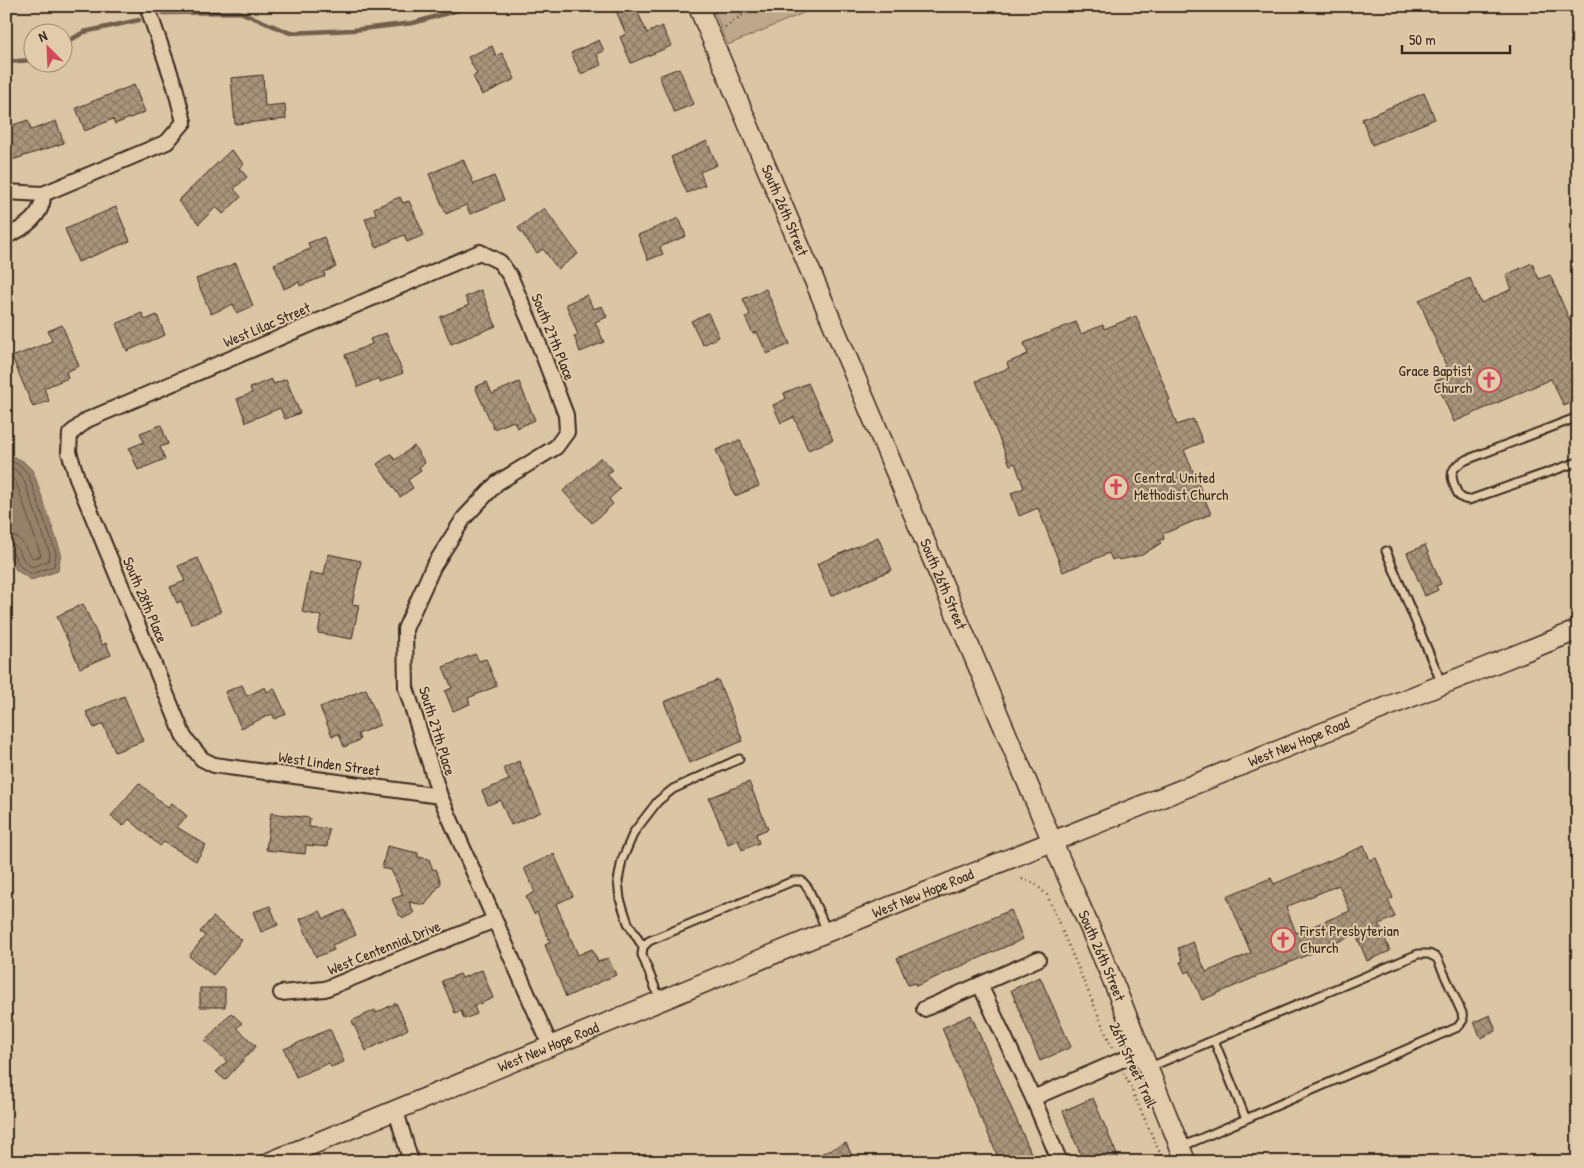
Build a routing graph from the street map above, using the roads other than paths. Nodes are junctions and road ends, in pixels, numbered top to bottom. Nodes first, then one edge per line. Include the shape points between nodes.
1 (147, 6) edge
2 (705, 8) edge
3 (6, 192) edge
4 (43, 194) junction
5 (6, 236) edge
6 (480, 252) joint
7 (1578, 417) edge
8 (70, 434) joint
9 (1578, 462) edge
10 (1386, 551) dead end
11 (1578, 630) edge
12 (1442, 685) junction
13 (740, 759) dead end
14 (214, 765) joint
15 (440, 796) junction
16 (1052, 841) junction
17 (496, 920) junction
18 (827, 932) junction
19 (643, 947) junction
20 (1038, 959) dead end
21 (980, 984) junction
22 (281, 993) dead end
23 (661, 1001) junction
24 (924, 1009) dead end
25 (1214, 1040) junction
26 (551, 1047) junction
27 (1145, 1060) junction
28 (1033, 1098) junction
29 (396, 1110) junction
30 (1246, 1119) junction
31 (1183, 1154) edge
32 (270, 1162) edge
33 (411, 1162) edge
34 (1060, 1162) edge

1 - 4 street via 176,86 184,122 167,142
2 - 16 main road, South 26th Street
3 - 4 street
4 - 5 street via 39,211 28,224
6 - 8 street, West Lilac Street via 87,420
6 - 15 street, South 27th Place via 500,262 510,276 566,415 566,432 556,447 497,482 464,518 432,567 405,630 406,688
7 - 9 lane via 1466,460 1453,470 1451,477 1457,494 1469,500
8 - 14 street, South 28th Place via 69,452 78,481 184,737 202,760
10 - 12 lane
11 - 12 main road, West New Hope Road
12 - 16 main road, West New Hope Road
13 - 19 lane via 673,789 658,801 634,832 622,860 618,881 628,923
14 - 15 street, West Linden Street
15 - 17 street, South 27th Place
16 - 18 main road, West New Hope Road
16 - 27 main road, South 26th Street
17 - 22 street, West Centennial Drive via 325,989
17 - 26 street, South 27th Place
18 - 19 lane via 808,888 802,881 793,881 649,941
18 - 23 main road, West New Hope Road
19 - 23 lane via 642,955
20 - 21 street
21 - 24 street
21 - 28 street
23 - 26 main road, West New Hope Road
25 - 27 lane
25 - 30 lane
25 - 30 lane via 1418,954 1436,958 1462,1013 1463,1020 1458,1027
26 - 29 main road, West New Hope Road
27 - 28 street via 1119,1061
27 - 31 main road, South 26th Street
28 - 34 street
29 - 32 main road, West New Hope Road
29 - 33 street
30 - 31 lane

